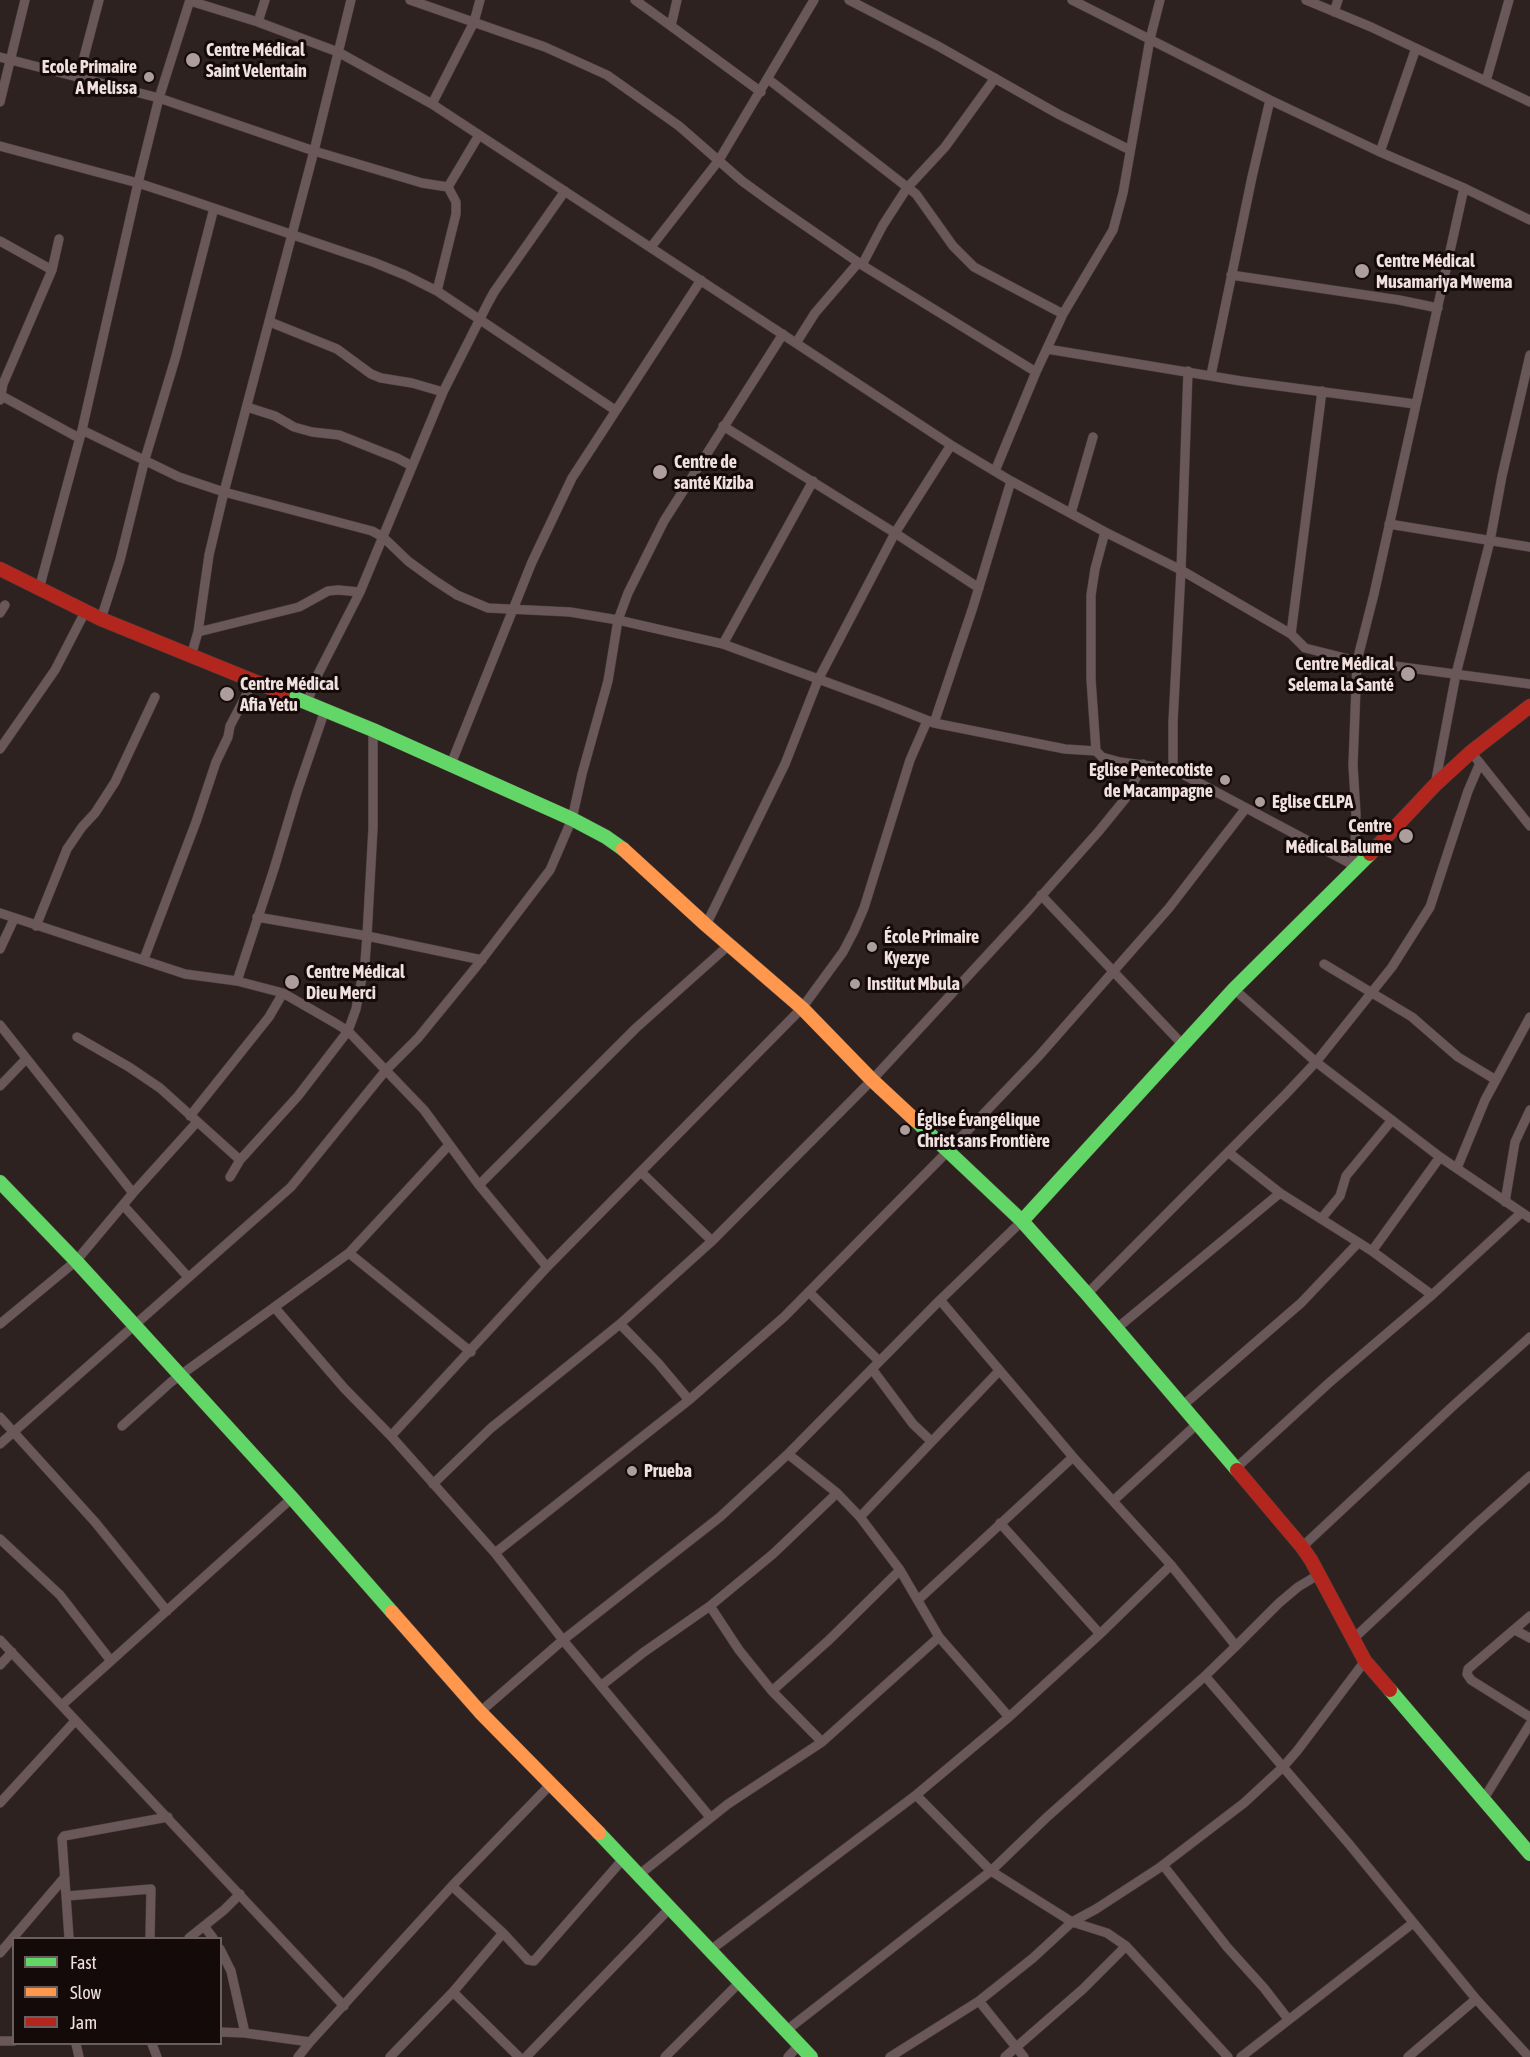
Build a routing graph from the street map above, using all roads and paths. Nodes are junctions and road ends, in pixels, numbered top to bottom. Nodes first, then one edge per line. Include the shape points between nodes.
1 (25, 0) edge
2 (99, 0) edge
3 (190, 0) edge
4 (265, 0) edge
5 (351, 0) edge
6 (410, 0) edge
7 (480, 0) edge
8 (635, 0) edge
9 (677, 0) edge
10 (814, 0) edge
11 (849, 0) edge
12 (1072, 0) edge
13 (1160, 0) edge
14 (1305, 0) edge
15 (1338, 0) edge
16 (1509, 0) edge
17 (1334, 12) junction
18 (258, 22) junction
19 (474, 22) junction
20 (671, 26) junction
21 (1150, 39) junction
22 (1416, 48) junction
23 (338, 52) junction
24 (5, 59) edge
25 (79, 76) junction
26 (995, 78) junction
27 (768, 79) junction
28 (1486, 81) junction
29 (761, 92) junction
30 (159, 98) junction
31 (1270, 100) junction
32 (0, 102) edge
33 (1530, 102) edge
34 (432, 104) junction
35 (479, 135) junction
36 (0, 146) edge
37 (1130, 150) junction
38 (314, 151) junction
39 (1380, 152) junction
40 (719, 160) junction
41 (138, 183) junction
42 (448, 187) junction
43 (907, 188) junction
44 (1464, 188) junction
45 (565, 191) junction
46 (214, 208) junction
47 (1530, 220) edge
48 (293, 234) junction
49 (58, 239) dead end
50 (0, 241) edge
51 (651, 247) junction
52 (860, 264) junction
53 (52, 270) junction
54 (1231, 274) junction
55 (701, 280) junction
56 (437, 291) junction
57 (1438, 308) junction
58 (1063, 314) junction
59 (480, 320) junction
60 (270, 322) junction
61 (783, 334) junction
62 (796, 343) junction
63 (1047, 349) junction
64 (1530, 354) edge
65 (1188, 371) junction
66 (1036, 372) junction
67 (1211, 375) junction
68 (1322, 391) junction
69 (443, 392) junction
70 (0, 397) edge
71 (1415, 404) junction
72 (247, 407) junction
73 (615, 410) junction
74 (723, 426) junction
75 (81, 434) junction
76 (1093, 437) dead end
77 (951, 445) junction
78 (146, 459) junction
79 (412, 466) junction
80 (995, 471) junction
81 (813, 481) junction
82 (1011, 481) junction
83 (224, 492) junction
84 (1071, 513) junction
85 (1389, 524) junction
86 (1106, 532) junction
87 (896, 533) junction
88 (383, 537) junction
89 (1490, 542) junction
90 (1530, 547) edge
91 (0, 569) edge
92 (1181, 570) junction
93 (978, 588) junction
94 (39, 589) junction
95 (360, 592) junction
96 (512, 610) junction
97 (85, 612) junction
98 (101, 619) junction
99 (618, 620) junction
100 (198, 632) junction
101 (1291, 634) junction
102 (723, 644) junction
103 (191, 656) junction
104 (1357, 661) junction
105 (1456, 674) junction
106 (818, 680) junction
107 (253, 682) junction
108 (1530, 684) edge
109 (155, 698) dead end
110 (307, 703) junction
111 (1530, 706) edge
112 (325, 711) junction
113 (930, 722) junction
114 (373, 730) junction
115 (0, 749) edge
116 (1096, 751) junction
117 (1475, 758) junction
118 (451, 764) junction
119 (1143, 764) junction
120 (1173, 769) junction
121 (1435, 785) junction
122 (1246, 808) junction
123 (572, 819) junction
124 (1530, 826) edge
125 (1355, 866) junction
126 (1041, 895) junction
127 (0, 913) edge
128 (257, 917) junction
129 (14, 919) junction
130 (706, 925) junction
131 (36, 926) junction
132 (367, 936) junction
133 (729, 945) junction
134 (0, 949) edge
135 (144, 959) junction
136 (482, 960) junction
137 (1324, 964) dead end
138 (1114, 972) junction
139 (237, 981) junction
140 (1234, 989) junction
141 (284, 993) junction
142 (1371, 993) junction
143 (802, 1008) junction
144 (1530, 1017) edge
145 (0, 1025) edge
146 (348, 1031) junction
147 (77, 1036) dead end
148 (1183, 1045) junction
149 (26, 1059) junction
150 (1316, 1062) junction
151 (386, 1070) junction
152 (872, 1080) junction
153 (1496, 1080) junction
154 (0, 1086) edge
155 (1530, 1110) edge
156 (193, 1119) junction
157 (1392, 1120) junction
158 (449, 1145) junction
159 (947, 1152) junction
160 (1228, 1152) junction
161 (1440, 1157) junction
162 (240, 1160) junction
163 (1457, 1168) junction
164 (641, 1172) junction
165 (230, 1177) dead end
166 (479, 1185) junction
167 (2, 1189) edge
168 (133, 1193) junction
169 (1281, 1193) junction
170 (1505, 1202) junction
171 (123, 1205) junction
172 (1521, 1213) junction
173 (1530, 1218) edge
174 (1321, 1219) junction
175 (1022, 1221) junction
176 (712, 1241) junction
177 (1358, 1243) junction
178 (1372, 1251) junction
179 (349, 1253) junction
180 (76, 1261) junction
181 (548, 1267) junction
182 (188, 1277) junction
183 (809, 1292) junction
184 (1087, 1294) junction
185 (1432, 1295) junction
186 (940, 1300) junction
187 (275, 1308) junction
188 (0, 1324) edge
189 (620, 1324) junction
190 (133, 1325) junction
191 (1116, 1329) junction
192 (1530, 1337) edge
193 (471, 1352) junction
194 (875, 1365) junction
195 (999, 1371) junction
196 (180, 1375) junction
197 (689, 1400) junction
198 (1181, 1407) junction
199 (0, 1417) edge
200 (1196, 1425) junction
201 (122, 1426) dead end
202 (13, 1432) junction
203 (391, 1436) junction
204 (932, 1441) junction
205 (0, 1444) edge
206 (788, 1454) junction
207 (1073, 1457) junction
208 (1236, 1468) junction
209 (1530, 1476) edge
210 (433, 1484) junction
211 (837, 1493) junction
212 (292, 1498) junction
213 (1114, 1500) junction
214 (860, 1517) junction
215 (1000, 1523) junction
216 (0, 1539) edge
217 (1302, 1547) junction
218 (495, 1553) junction
219 (1171, 1565) junction
220 (900, 1570) junction
221 (1318, 1575) junction
222 (919, 1599) junction
223 (710, 1606) junction
224 (167, 1611) junction
225 (1530, 1616) edge
226 (1515, 1630) junction
227 (1100, 1634) junction
228 (939, 1637) junction
229 (1530, 1638) edge
230 (0, 1640) edge
231 (563, 1640) junction
232 (1353, 1641) junction
233 (1236, 1646) junction
234 (12, 1652) junction
235 (111, 1660) junction
236 (1365, 1661) junction
237 (0, 1665) edge
238 (1205, 1676) junction
239 (602, 1685) junction
240 (772, 1691) junction
241 (62, 1705) junction
242 (480, 1712) junction
243 (1009, 1717) junction
244 (1530, 1717) edge
245 (75, 1721) junction
246 (1530, 1724) edge
247 (822, 1742) junction
248 (1283, 1767) junction
249 (552, 1783) junction
250 (916, 1795) junction
251 (1483, 1800) junction
252 (0, 1803) edge
253 (168, 1817) junction
254 (710, 1817) junction
255 (1530, 1854) edge
256 (624, 1858) junction
257 (1163, 1865) junction
258 (992, 1871) junction
259 (639, 1874) junction
260 (64, 1878) junction
261 (452, 1886) junction
262 (240, 1894) junction
263 (66, 1896) junction
264 (670, 1908) junction
265 (1072, 1922) junction
266 (1413, 1923) junction
267 (204, 1926) junction
268 (503, 1933) junction
269 (14, 1937) edge
270 (69, 1937) edge
271 (150, 1937) edge
272 (190, 1937) edge
273 (212, 1937) edge
274 (12, 1939) edge
275 (1126, 1946) junction
276 (712, 1949) junction
277 (0, 1953) edge
278 (222, 1953) edge
279 (741, 1981) junction
280 (453, 1992) junction
281 (1476, 1999) junction
282 (979, 2001) junction
283 (344, 2006) junction
284 (1288, 2019) junction
285 (787, 2030) junction
286 (222, 2032) edge
287 (245, 2033) junction
288 (310, 2042) junction
289 (800, 2044) junction
290 (1016, 2048) junction
291 (298, 2057) edge
292 (390, 2057) edge
293 (519, 2057) edge
294 (526, 2057) edge
295 (665, 2057) edge
296 (788, 2057) edge
297 (812, 2057) edge
298 (890, 2057) edge
299 (1005, 2057) edge
300 (1024, 2057) edge
301 (1228, 2057) edge
302 (1241, 2057) edge
303 (1408, 2057) edge
304 (1529, 2057) edge

1 - 24 street
2 - 25 street
3 - 18 street
3 - 30 street
4 - 18 street
5 - 23 street
6 - 19 street
7 - 19 street
8 - 20 street
9 - 20 street
10 - 27 street
11 - 26 street
12 - 21 street
13 - 21 street
14 - 17 street
15 - 17 street
16 - 28 street
17 - 22 street
18 - 23 street
19 - 34 street
19 - 40 street via 608,75
20 - 29 street
21 - 31 street
21 - 37 street
22 - 28 street
22 - 39 street
23 - 34 street
23 - 38 street
24 - 25 street
24 - 32 street
25 - 30 street
26 - 37 street
26 - 43 street via 945,147
27 - 29 street
27 - 43 street
28 - 33 street
29 - 40 street
30 - 38 street
30 - 41 street
31 - 39 street
31 - 54 street
34 - 35 street
35 - 42 street
35 - 45 street
36 - 41 street
37 - 58 street via 1113,230
38 - 42 street
38 - 48 street
39 - 44 street
40 - 51 street
40 - 52 street via 775,206
41 - 46 street
41 - 75 street
42 - 56 street via 456,202 456,214
43 - 52 street
43 - 58 street via 974,267
44 - 47 street
44 - 57 street
45 - 51 street
45 - 59 street via 494,292
46 - 48 street
46 - 78 street
48 - 56 street via 373,262
48 - 60 street
49 - 53 street
50 - 53 street
51 - 55 street
52 - 62 street via 815,313
52 - 66 street
53 - 70 street
54 - 57 street
54 - 67 street
55 - 61 street
55 - 73 street
56 - 59 street
57 - 71 street
58 - 63 street
59 - 69 street
59 - 73 street
60 - 69 street via 337,350 381,378
60 - 72 street
61 - 62 street
61 - 74 street
62 - 77 street
63 - 65 street
63 - 66 street
64 - 89 street
65 - 67 street
65 - 92 street
66 - 80 street
67 - 68 street
68 - 71 street
68 - 101 street
69 - 79 street
70 - 75 street via 50,424
71 - 85 street
72 - 79 street via 294,427 339,435
72 - 83 street
73 - 96 street via 572,478
74 - 81 street
74 - 99 street via 659,531
75 - 78 street
75 - 94 street
76 - 84 street
77 - 80 street
77 - 87 street
78 - 83 street via 179,477
78 - 98 street
79 - 88 street
80 - 82 street
81 - 87 street
81 - 102 street
82 - 84 street
82 - 93 street
83 - 88 street
83 - 100 street via 209,555
84 - 86 street
85 - 89 street
85 - 104 street
86 - 92 street
86 - 116 street via 1091,595
87 - 93 street
87 - 106 street
88 - 95 street
88 - 96 street via 408,561 457,595 488,608
89 - 90 street
89 - 105 street
91 - 94 street
92 - 101 street
92 - 120 street
93 - 113 street
94 - 97 street
95 - 100 street via 328,591 300,607
95 - 110 street
96 - 99 street via 570,612
96 - 118 street
97 - 98 street
97 - 115 street via 55,670
98 - 103 street
99 - 102 street
99 - 123 street via 608,681
100 - 103 street
101 - 104 street via 1305,648
102 - 106 street
103 - 107 street
104 - 105 street
104 - 125 street
105 - 108 street
105 - 121 street
106 - 113 street
106 - 130 street via 785,764
107 - 110 street
107 - 135 street via 230,726
109 - 131 street via 115,782 67,849
110 - 112 street
111 - 117 street
112 - 114 street
112 - 128 street
113 - 116 street via 1065,749
113 - 143 street via 906,770 854,931
114 - 118 street
114 - 132 street
116 - 119 street via 1102,757
117 - 121 street
117 - 124 street
117 - 142 street via 1430,907
118 - 123 street
119 - 120 street
119 - 126 street via 1125,799
120 - 122 street
121 - 125 street
122 - 125 street
122 - 138 street via 1188,885
123 - 130 street via 622,848
123 - 136 street via 550,870
125 - 140 street
126 - 138 street
126 - 152 street
127 - 129 street
128 - 132 street
128 - 139 street
129 - 131 street
129 - 134 street
130 - 133 street
131 - 135 street
132 - 136 street
132 - 146 street via 356,1009
133 - 143 street
133 - 166 street via 636,1028
135 - 139 street via 185,974
136 - 151 street via 418,1038
137 - 142 street
138 - 148 street
138 - 159 street
139 - 141 street
140 - 148 street
140 - 150 street
141 - 146 street
141 - 156 street
142 - 150 street
142 - 153 street via 1412,1017 1458,1057
143 - 152 street
143 - 164 street
144 - 153 street
145 - 149 street
146 - 151 street
146 - 162 street via 298,1096
147 - 156 street via 147,1078
148 - 175 street
149 - 154 street
149 - 168 street
150 - 157 street
150 - 160 street
151 - 158 street via 424,1110
151 - 182 street via 291,1187
152 - 159 street
152 - 176 street
153 - 163 street
155 - 170 street via 1515,1142
156 - 162 street
156 - 168 street
157 - 161 street
157 - 174 street via 1346,1176 1340,1196
158 - 166 street
158 - 179 street
159 - 175 street
159 - 183 street
160 - 169 street
160 - 184 street
161 - 163 street
161 - 178 street
162 - 165 street
163 - 170 street
164 - 176 street
164 - 181 street
166 - 181 street
167 - 180 street
168 - 171 street
169 - 174 street
169 - 191 street
170 - 172 street
171 - 180 street
171 - 182 street
172 - 173 street
172 - 185 street
174 - 177 street
175 - 184 street
175 - 186 street
176 - 189 street
177 - 178 street
177 - 198 street via 1301,1302
178 - 185 street
179 - 187 street
179 - 193 street
180 - 188 street
180 - 190 street
181 - 193 street
182 - 190 street
183 - 194 street
183 - 197 street
184 - 191 street
185 - 208 street
186 - 194 street
186 - 195 street
187 - 196 street
187 - 203 street
189 - 197 street
189 - 210 street via 491,1428
190 - 196 street
190 - 202 street
191 - 198 street
192 - 217 street
193 - 203 street
194 - 204 street via 913,1424
194 - 206 street
195 - 204 street
195 - 207 street
196 - 201 street
196 - 212 street
197 - 218 street
198 - 200 street
199 - 202 street
200 - 208 street
200 - 213 street
202 - 205 street
202 - 224 street via 95,1522
203 - 210 street
204 - 214 street
206 - 211 street
206 - 231 street via 705,1530
207 - 213 street
207 - 215 street
208 - 217 street
209 - 232 street
210 - 218 street
211 - 214 street
211 - 223 street via 773,1554
212 - 224 street
212 - 242 street
213 - 219 street
214 - 220 street
215 - 222 street
215 - 227 street
216 - 235 street via 60,1595
217 - 221 street
218 - 231 street
219 - 227 street
219 - 233 street
220 - 222 street
220 - 240 street
221 - 232 street
221 - 233 street via 1279,1603
222 - 228 street
223 - 239 street
223 - 240 street
224 - 235 street
225 - 226 street
226 - 229 street
226 - 244 street via 1468,1669 1467,1674 1470,1680
227 - 243 street
228 - 243 street
228 - 247 street
230 - 234 street
231 - 239 street
231 - 242 street
232 - 236 street
233 - 238 street
234 - 237 street
234 - 241 street
235 - 241 street
236 - 248 street
236 - 251 street
238 - 248 street
238 - 258 street
239 - 254 street
240 - 247 street
241 - 245 street
242 - 249 street
243 - 250 street
245 - 252 street
245 - 253 street
246 - 251 street
247 - 254 street
248 - 257 street via 1245,1803
248 - 266 street
249 - 256 street
249 - 261 street
250 - 258 street
250 - 276 street
251 - 255 street
253 - 260 street via 66,1834 62,1839
253 - 262 street
254 - 259 street
256 - 259 street
256 - 268 street via 534,1961 528,1960
257 - 265 street
257 - 284 street
258 - 265 street
258 - 285 street
259 - 264 street
260 - 263 street
260 - 269 street
261 - 268 street
261 - 283 street
262 - 267 street
262 - 283 street
263 - 270 street
263 - 271 street via 151,1889
264 - 276 street
264 - 294 street
265 - 275 street via 1107,1934
265 - 282 street
266 - 281 street
266 - 284 street
267 - 272 street
267 - 273 street
268 - 280 street
274 - 277 street
275 - 290 street
275 - 301 street
276 - 279 street
278 - 287 street via 231,1971
279 - 285 street
279 - 295 street
280 - 292 street
280 - 293 street
281 - 303 street
281 - 304 street
282 - 290 street
282 - 298 street
283 - 288 street
284 - 302 street
285 - 289 street
286 - 287 street
287 - 288 street
288 - 291 street
289 - 296 street
289 - 297 street
290 - 299 street
290 - 300 street

